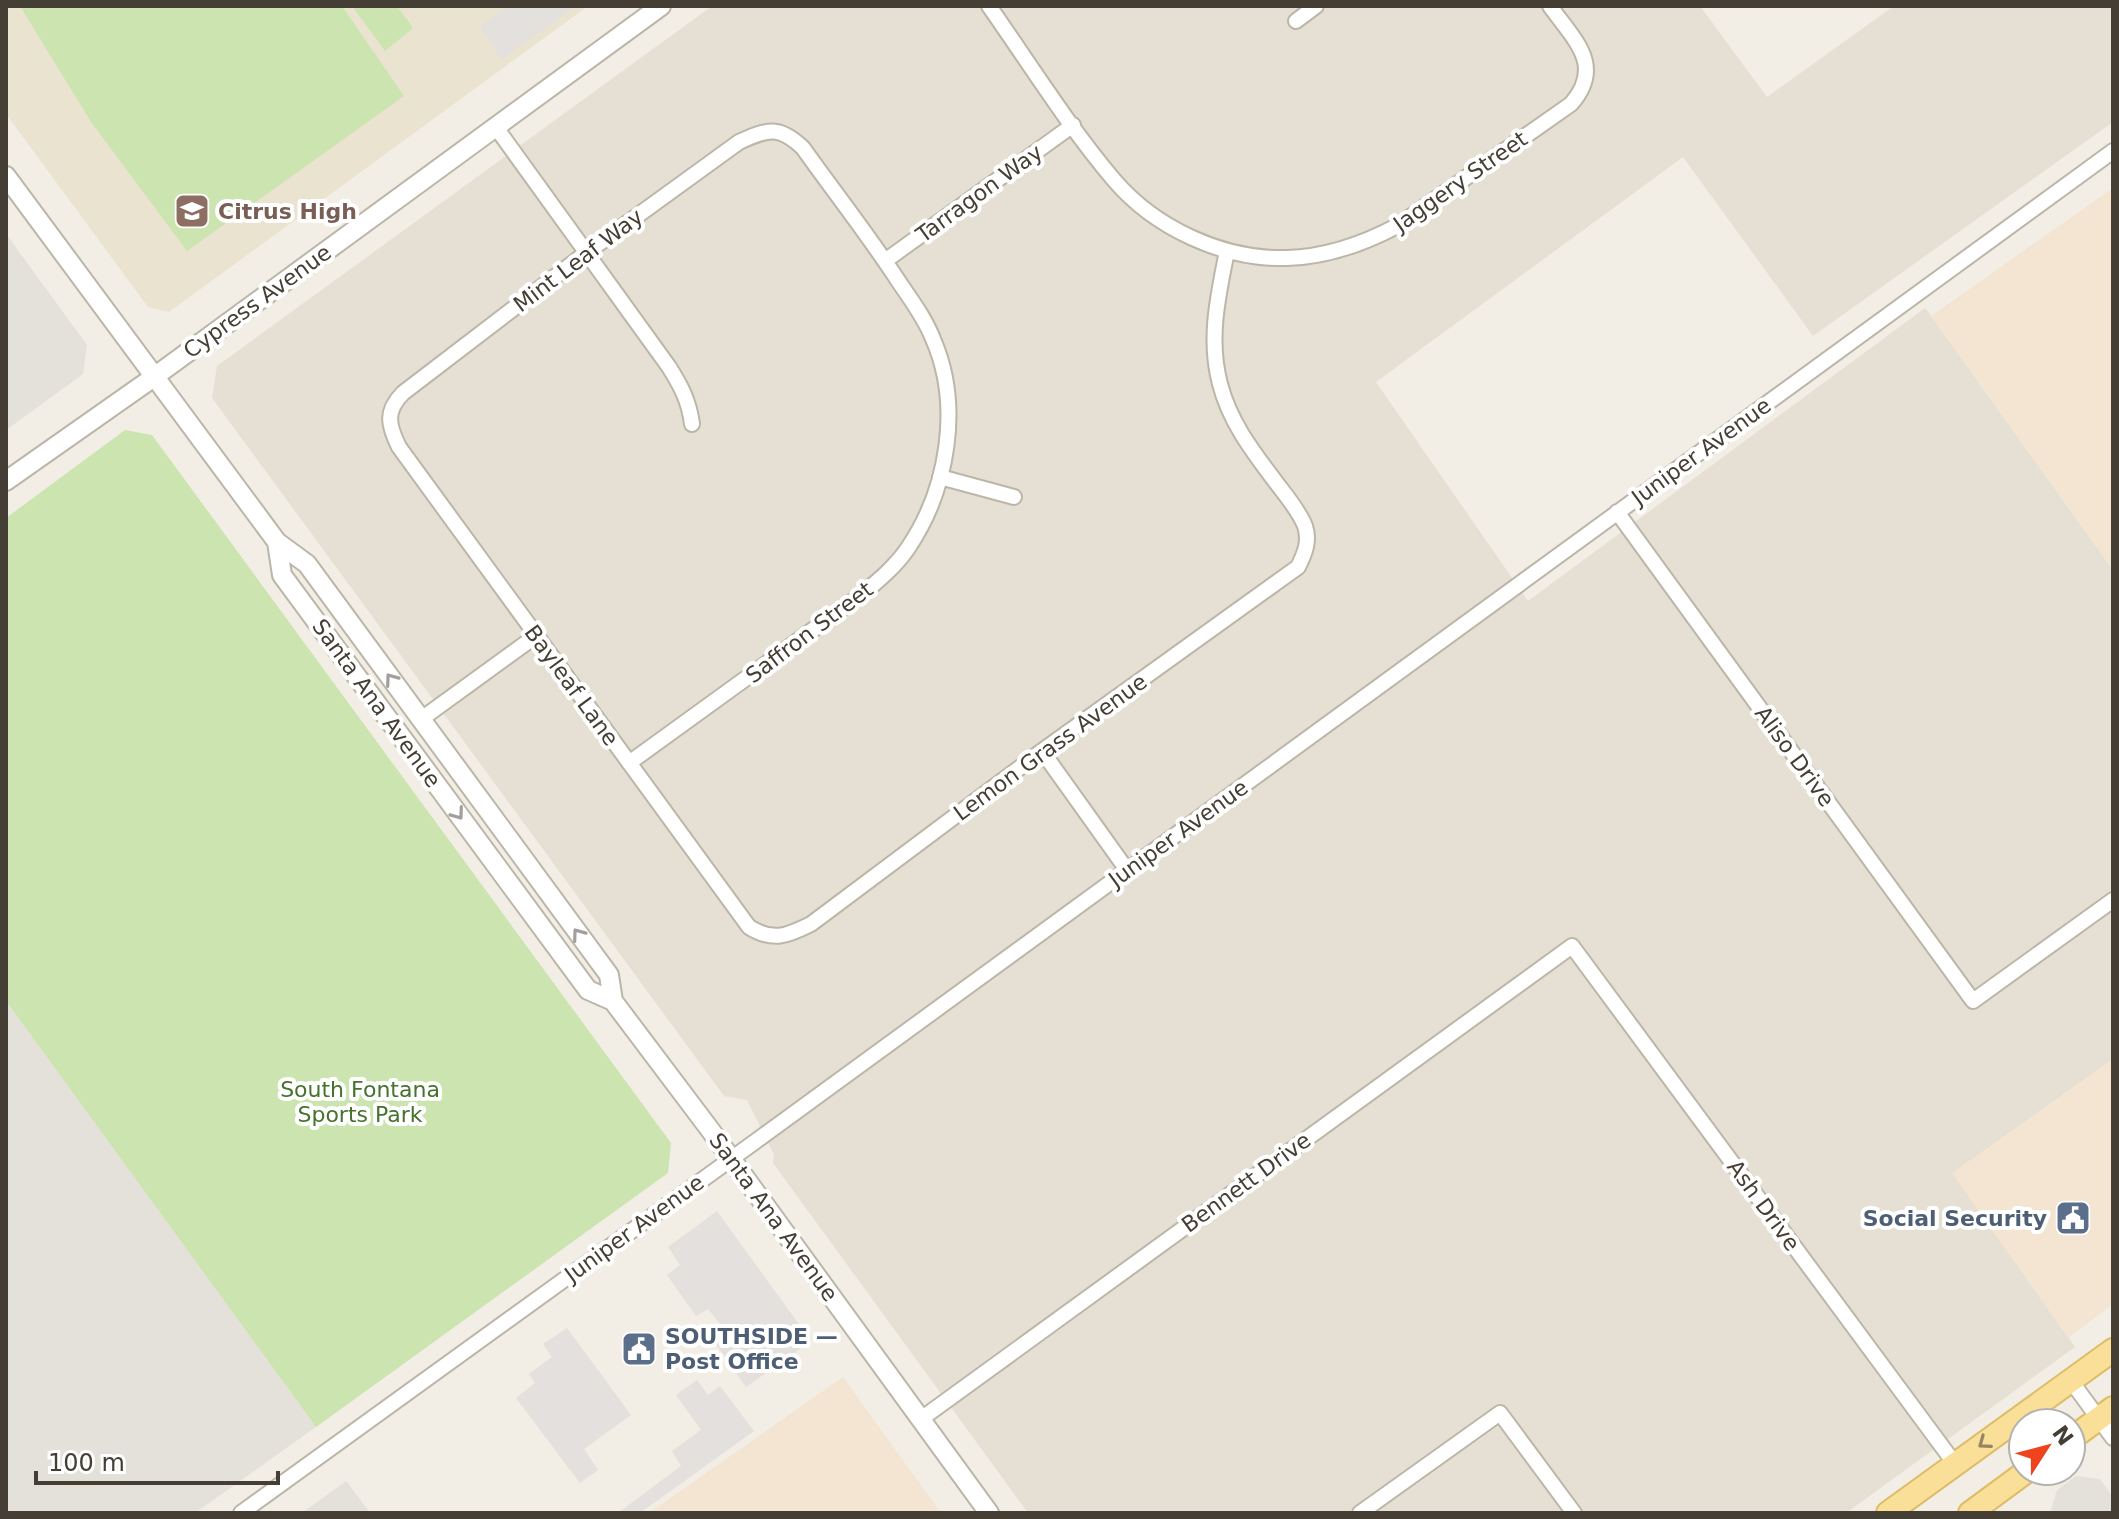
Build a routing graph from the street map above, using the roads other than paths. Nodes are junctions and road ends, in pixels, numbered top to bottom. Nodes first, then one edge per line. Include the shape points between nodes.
1 (661, 6) edge
2 (989, 6) edge
3 (1316, 6) edge
4 (1550, 6) edge
5 (1296, 21) dead end
6 (1073, 125) junction
7 (495, 126) junction
8 (782, 132) joint
9 (2113, 151) edge
10 (6, 176) edge
11 (1227, 251) junction
12 (586, 253) junction
13 (885, 261) junction
14 (154, 377) junction
15 (390, 413) joint
16 (692, 424) dead end
17 (940, 477) junction
18 (6, 481) edge
19 (1014, 497) dead end
20 (1617, 512) junction
21 (277, 542) junction
22 (537, 635) junction
23 (420, 720) junction
24 (1042, 751) junction
25 (629, 763) junction
26 (1127, 870) junction
27 (2113, 900) edge
28 (777, 937) joint
29 (1572, 946) joint
30 (613, 1001) junction
31 (731, 1159) junction
32 (2113, 1350) edge
33 (2071, 1381) junction
34 (2106, 1414) edge
35 (921, 1419) junction
36 (2087, 1428) edge
37 (2113, 1438) edge
38 (1955, 1464) junction
39 (2007, 1486) edge
40 (241, 1513) edge
41 (989, 1513) edge
42 (1360, 1513) edge
43 (1574, 1513) edge
44 (1888, 1513) edge
45 (1970, 1513) edge

1 - 7 street, Cypress Avenue
2 - 6 street, Jaggery Street
3 - 5 street
4 - 11 street, Jaggery Street via 1585,59 1588,73 1571,104 1371,240 1285,259
6 - 11 street, Jaggery Street via 1114,180 1143,207 1178,230
6 - 13 street, Tarragon Way
7 - 12 street
7 - 14 street, Cypress Avenue
8 - 12 street, Mint Leaf Way via 767,131 739,142
8 - 13 street, Saffron Street via 803,148
9 - 20 street, Juniper Avenue
10 - 14 street, Santa Ana Avenue
11 - 24 street, Lemon Grass Avenue via 1214,324 1220,384 1245,440 1299,513 1306,528 1305,553 1298,567
12 - 15 street, Mint Leaf Way via 403,393
12 - 16 street via 669,367 683,390
13 - 17 street, Saffron Street via 921,315 943,367 949,420
14 - 18 street, Cypress Avenue
14 - 21 street, Santa Ana Avenue
15 - 22 street, Bayleaf Lane via 399,447
17 - 19 street
17 - 25 street, Saffron Street via 921,527 881,578
20 - 26 street, Juniper Avenue
20 - 27 street, Aliso Drive via 1973,1001
23 -> 21 street, Santa Ana Avenue via 307,564
21 -> 30 street, Santa Ana Avenue via 282,575 588,990
22 - 23 street
22 - 25 street, Bayleaf Lane
30 -> 23 street, Santa Ana Avenue via 609,975
24 - 26 street
24 - 28 street, Lemon Grass Avenue via 811,924
25 - 28 street, Bayleaf Lane via 749,927
26 - 31 street, Juniper Avenue
29 - 35 street, Bennett Drive
29 - 38 street, Ash Drive
30 - 31 street, Santa Ana Avenue
31 - 35 street, Santa Ana Avenue
31 - 40 street, Juniper Avenue
32 - 33 main road
33 - 34 street
33 -> 38 main road
34 - 36 main road
34 - 37 street
35 - 41 street, Santa Ana Avenue
38 - 44 main road
39 - 45 main road
42 - 43 street via 1500,1413

